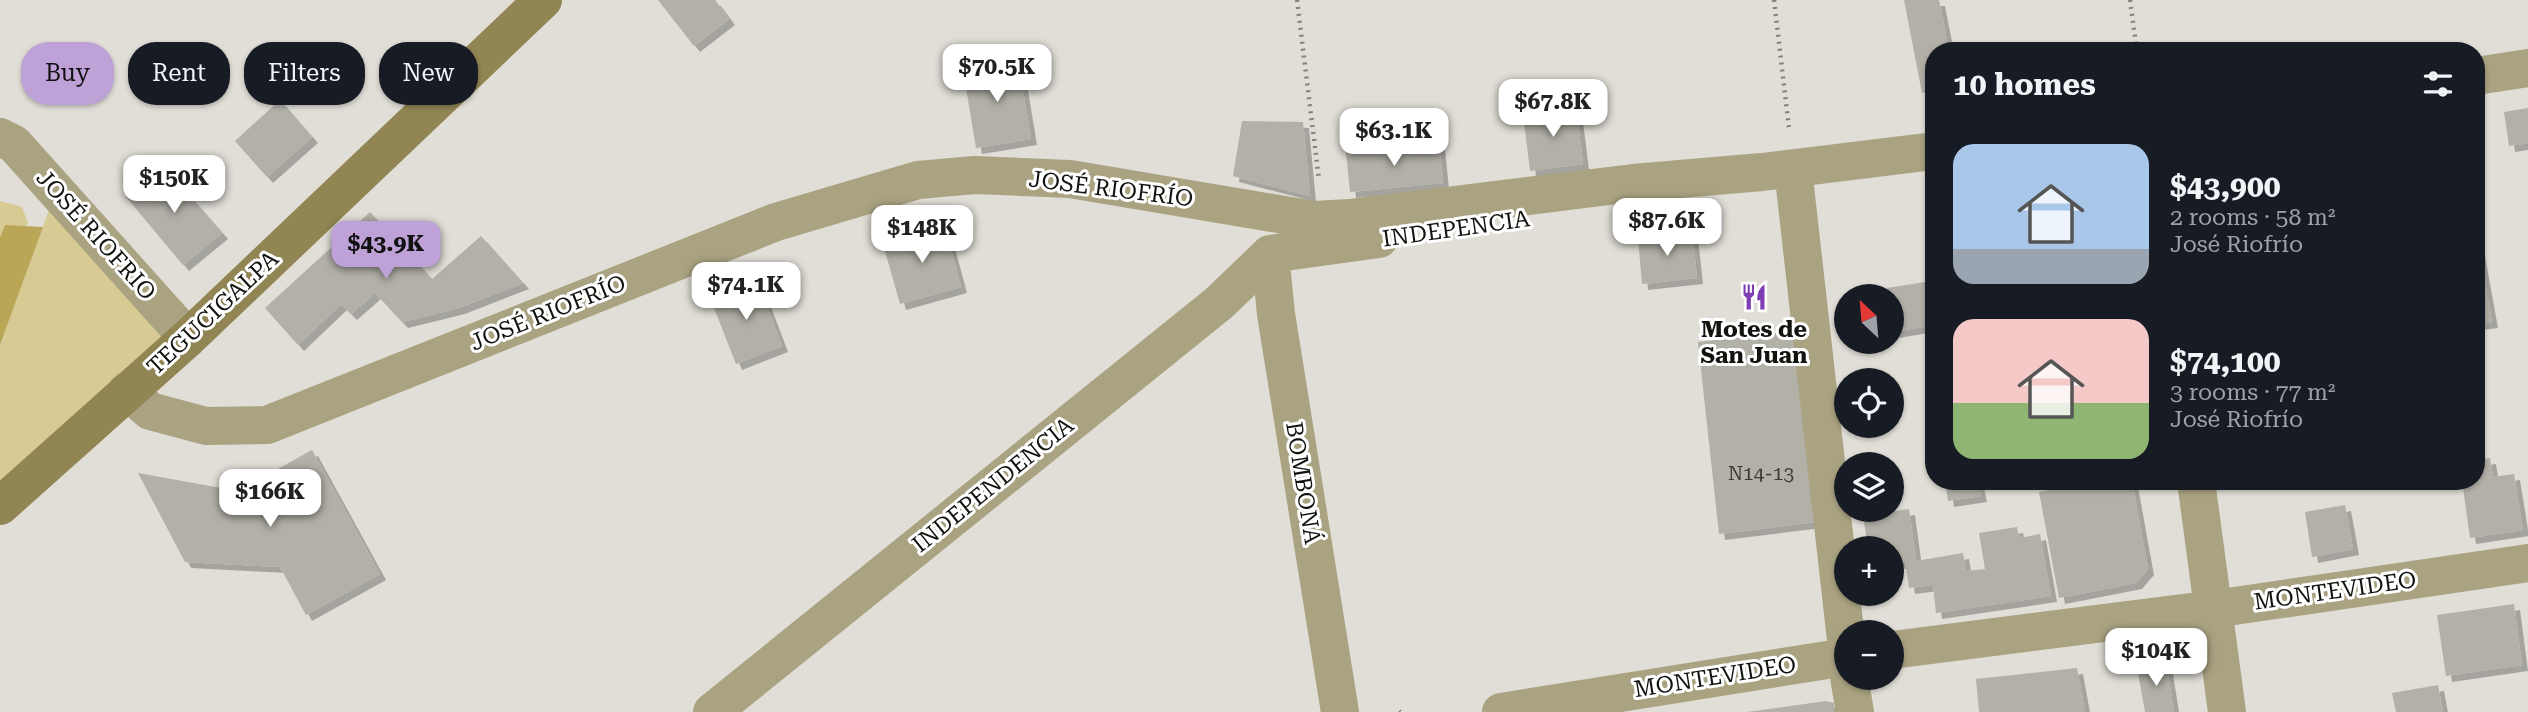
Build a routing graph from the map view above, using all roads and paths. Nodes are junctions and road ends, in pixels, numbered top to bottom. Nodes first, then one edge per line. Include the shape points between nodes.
1 (1297, 0) edge
2 (1774, 0) edge
3 (2130, 0) edge
4 (527, 5) edge
5 (2136, 42) edge
6 (2528, 68) edge
7 (2485, 75) edge
8 (1789, 131) dead end
9 (0, 137) edge
10 (1925, 152) edge
11 (1793, 169) junction
12 (1633, 183) junction
13 (1319, 185) dead end
14 (1270, 254) junction
15 (188, 338) junction
16 (127, 391) junction
17 (2197, 490) edge
18 (0, 506) edge
19 (2528, 563) edge
20 (2214, 609) junction
21 (1844, 620) edge
22 (1904, 648) edge
23 (1834, 659) edge
24 (1851, 690) edge
25 (712, 712) edge
26 (1339, 712) edge
27 (1501, 712) edge
28 (1855, 712) edge
29 (2227, 712) edge

1 - 13 path
2 - 8 path
3 - 5 path
4 - 15 street, TEGUCIGALPA
6 - 7 street
9 - 15 street, JOSÉ RIOFRIO via 14,144
10 - 11 street, JOSÉ RIOFRÍO
11 - 12 street, JOSÉ RIOFRÍO
11 - 21 street
12 - 14 street, INDEPENCIA via 1616,199 1589,212
12 - 16 street, JOSÉ RIOFRÍO via 1314,220 1070,179 975,176 918,180 776,222 267,425 206,426 150,411
14 - 25 street, INDEPENDENCIA via 1219,303
14 - 26 street, BOMBONÁ
15 - 16 street, TEGUCIGALPA
16 - 18 street, TEGUCIGALPA
17 - 20 street
19 - 20 street, MONTEVIDEO
20 - 22 street, MONTEVIDEO
20 - 29 street
23 - 27 street, MONTEVIDEO
24 - 28 street

